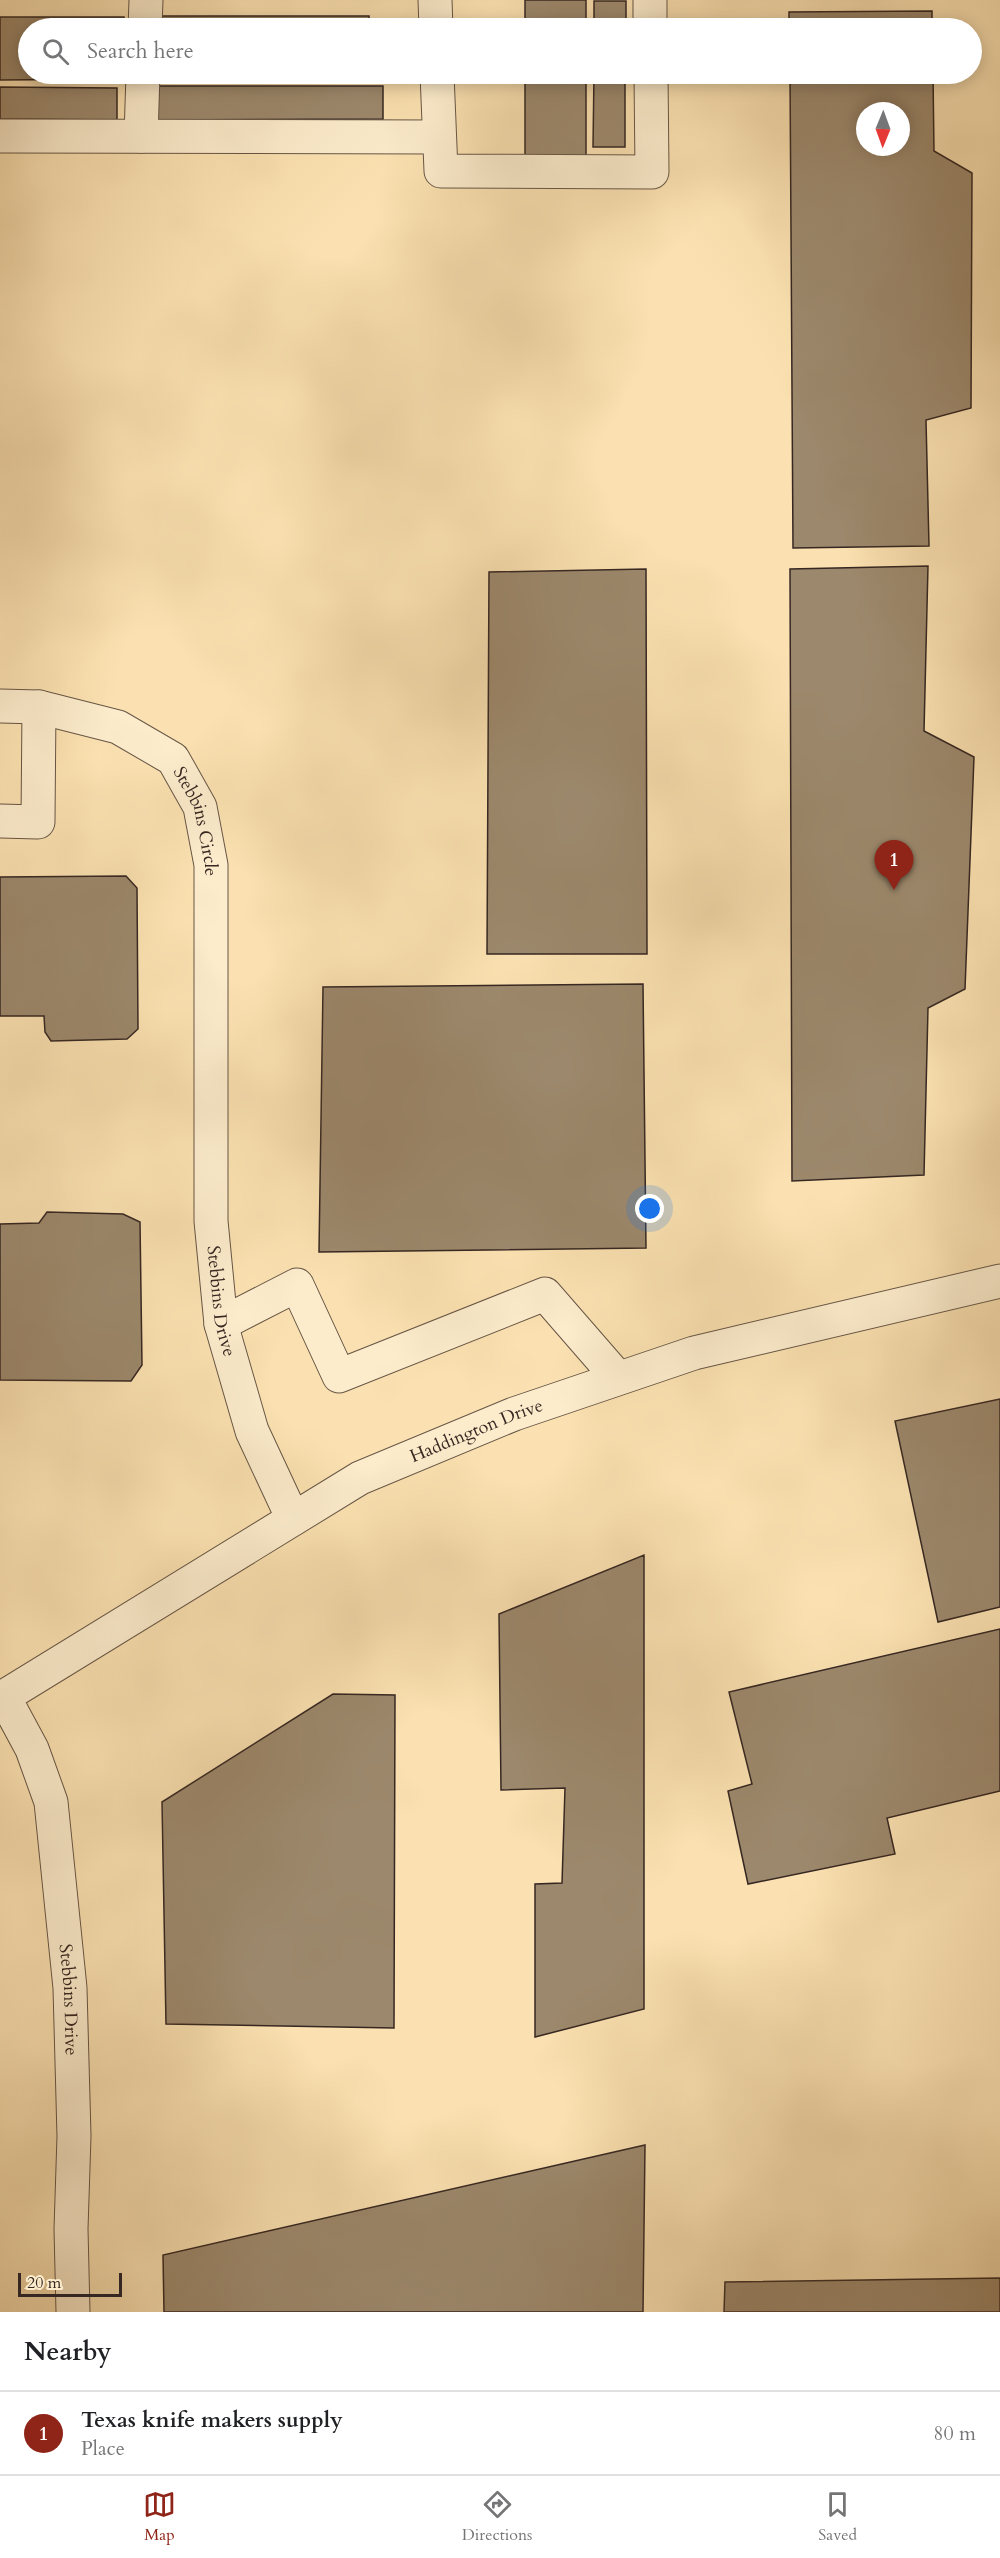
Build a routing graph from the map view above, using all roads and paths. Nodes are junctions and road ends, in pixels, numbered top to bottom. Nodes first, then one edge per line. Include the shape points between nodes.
1 (146, 0) edge
2 (435, 0) edge
3 (650, 0) edge
4 (145, 18) edge
5 (436, 18) edge
6 (650, 18) edge
7 (143, 84) edge
8 (437, 84) edge
9 (651, 84) edge
10 (0, 136) edge
11 (141, 136) junction
12 (438, 137) junction
13 (0, 706) edge
14 (39, 706) junction
15 (0, 821) edge
16 (212, 1070) joint
17 (1000, 1281) edge
18 (221, 1324) junction
19 (618, 1378) junction
20 (292, 1519) junction
21 (2, 1698) edge
22 (73, 2312) edge

1 - 4 street
2 - 5 street
3 - 6 street
7 - 11 street
8 - 12 street
9 - 12 street via 652,172 441,171
10 - 11 street
11 - 12 street
13 - 14 street, Stebbins Circle
14 - 15 street via 38,822
14 - 16 street, Stebbins Circle via 118,727 172,759 200,807 212,865
16 - 18 street, Stebbins Drive via 211,1221
17 - 19 street, Haddington Drive via 694,1353
18 - 19 street via 297,1285 339,1376 546,1294
18 - 20 street, Stebbins Drive via 252,1431
19 - 20 street, Haddington Drive via 514,1414 360,1478
20 - 21 street, Haddington Drive
21 - 22 street, Stebbins Drive via 32,1749 51,1802 70,1988

